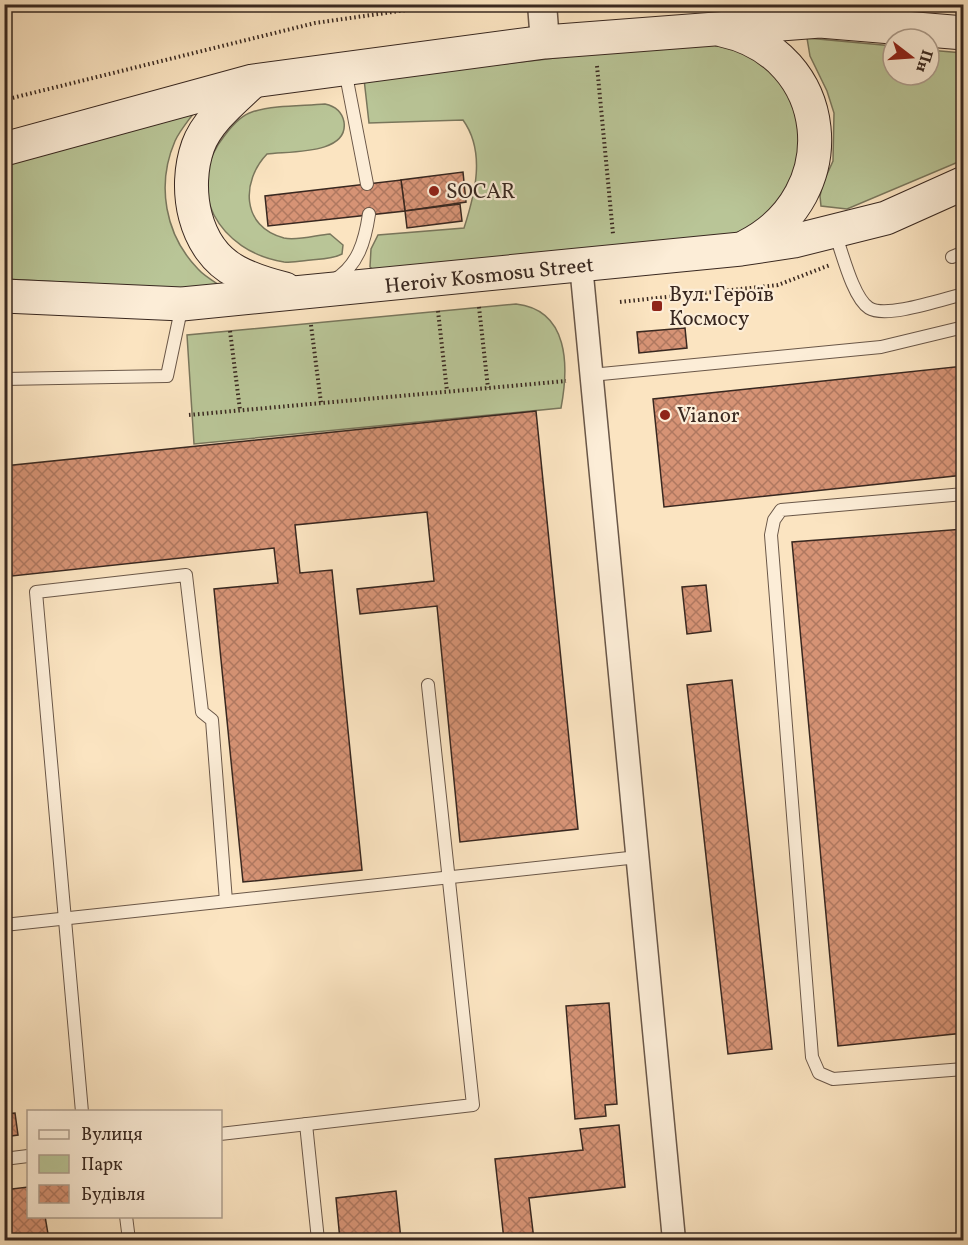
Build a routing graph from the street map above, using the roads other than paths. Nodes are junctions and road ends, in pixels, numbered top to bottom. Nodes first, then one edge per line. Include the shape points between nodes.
1 (542, 4) edge
2 (715, 28) junction
3 (963, 33) edge
4 (545, 42) junction
5 (345, 69) junction
6 (253, 81) junction
7 (4, 149) edge
8 (963, 183) edge
9 (367, 184) dead end
10 (369, 214) dead end
11 (835, 232) junction
12 (741, 249) junction
13 (581, 265) junction
14 (963, 294) edge
15 (4, 296) edge
16 (182, 304) junction
17 (309, 304) junction
18 (963, 327) edge
19 (591, 375) junction
20 (4, 379) edge
21 (963, 494) edge
22 (428, 685) dead end
23 (638, 857) junction
24 (449, 878) junction
25 (226, 901) junction
26 (64, 919) junction
27 (4, 925) edge
28 (963, 1069) edge
29 (82, 1110) edge
30 (306, 1124) junction
31 (222, 1134) edge
32 (27, 1156) edge
33 (4, 1159) edge
34 (126, 1218) edge
35 (129, 1240) edge
36 (318, 1240) edge
37 (674, 1240) edge

1 - 4 street
2 - 3 main road via 820,21
2 - 4 main road
2 - 12 main road via 759,43 794,74 806,94 816,140 814,163 796,206 781,224
4 - 5 main road
5 - 6 main road
5 - 9 lane
6 - 7 main road
6 - 17 main road via 219,115 199,144 190,178 194,217 208,247 235,271
8 - 11 main road, Heroiv Kosmosu Street via 886,218
10 - 17 lane via 356,260
11 - 12 main road, Heroiv Kosmosu Street
11 - 14 lane via 859,296 870,308 886,313
12 - 13 main road, Heroiv Kosmosu Street
13 - 17 main road, Heroiv Kosmosu Street
13 - 19 street
15 - 16 main road, Heroiv Kosmosu Street
16 - 17 main road, Heroiv Kosmosu Street
16 - 20 lane via 166,376
18 - 19 lane via 881,347
19 - 23 street
21 - 28 lane via 781,510 771,536 812,1057 819,1072 833,1079
22 - 24 lane
23 - 24 lane
23 - 37 street
24 - 25 lane
24 - 30 lane via 473,1105
25 - 26 lane
25 - 26 lane via 212,720 202,711 186,575 36,592
26 - 27 lane
26 - 29 lane
30 - 31 lane
30 - 36 lane
32 - 33 lane
34 - 35 lane

